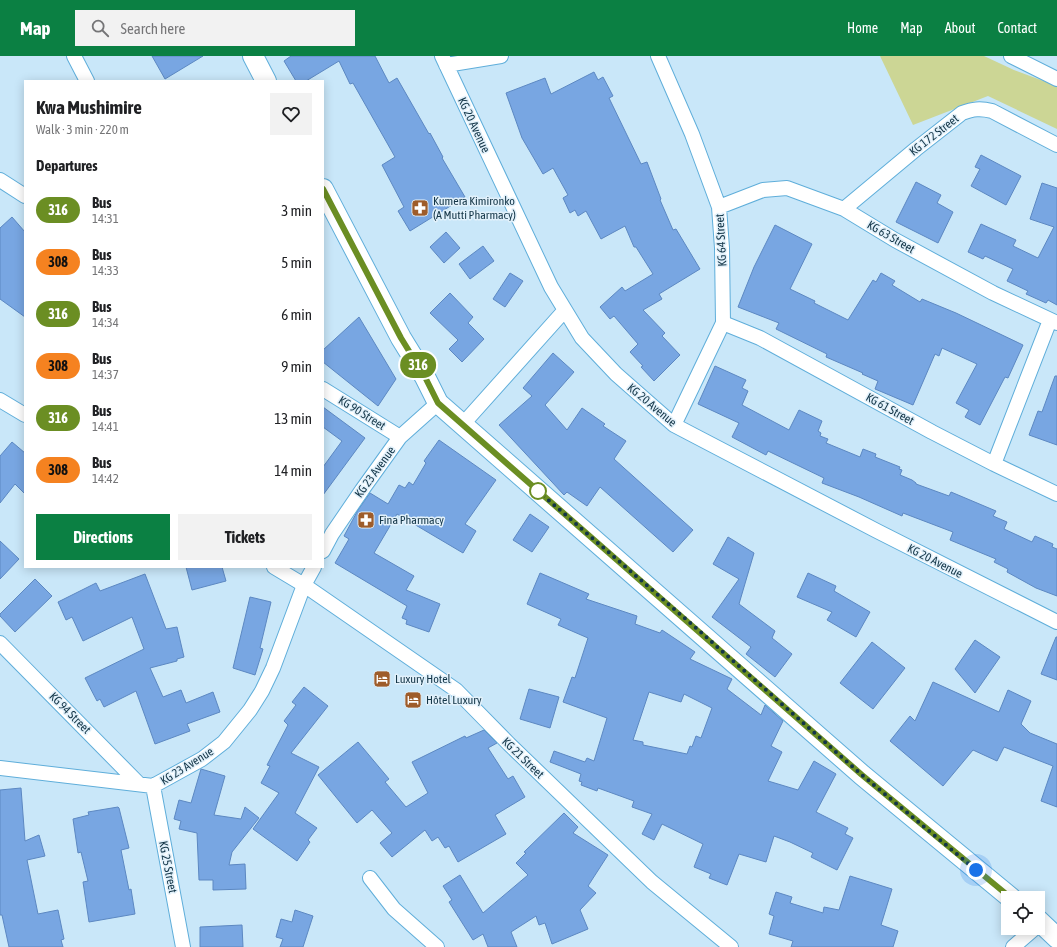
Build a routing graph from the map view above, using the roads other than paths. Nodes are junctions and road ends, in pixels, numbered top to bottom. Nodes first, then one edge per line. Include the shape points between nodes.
1 (74, 56) edge
2 (253, 56) edge
3 (501, 56) edge
4 (658, 56) edge
5 (1012, 56) edge
6 (444, 61) edge
7 (86, 80) edge
8 (265, 80) edge
9 (1057, 80) edge
10 (1057, 145) edge
11 (0, 180) edge
12 (324, 191) edge
13 (24, 195) edge
14 (719, 207) junction
15 (844, 209) junction
16 (565, 310) junction
17 (1054, 322) edge
18 (723, 324) junction
19 (324, 390) edge
20 (0, 400) edge
21 (438, 403) junction
22 (24, 414) edge
23 (463, 424) junction
24 (674, 425) junction
25 (400, 437) junction
26 (994, 464) junction
27 (1057, 494) edge
28 (324, 548) edge
29 (276, 568) edge
30 (313, 568) edge
31 (304, 585) junction
32 (1057, 622) edge
33 (0, 643) edge
34 (0, 768) edge
35 (139, 784) junction
36 (153, 786) junction
37 (370, 878) dead end
38 (1003, 891) edge
39 (1045, 929) edge
40 (1026, 935) edge
41 (1057, 938) edge
42 (183, 947) edge
43 (437, 947) edge
44 (731, 947) edge
45 (1013, 947) edge

1 - 7 street
2 - 8 main road
3 - 6 street
4 - 14 street, KG 64 Street via 692,134
5 - 9 street
6 - 16 street, KG 20 Avenue via 551,288
10 - 15 street, KG 172 Street via 992,111 980,108 971,110 962,113
11 - 13 street
12 - 21 main road
14 - 15 street, KG 63 Street via 763,190 787,188
14 - 18 street, KG 64 Street
15 - 17 street, KG 63 Street via 986,289
16 - 23 street
16 - 24 street, KG 20 Avenue via 582,338 616,374
17 - 26 street
18 - 24 street, KG 64 Street
18 - 26 street, KG 61 Street via 760,338
19 - 25 street, KG 90 Street
20 - 22 street
21 - 23 main road
21 - 25 street, KG 23 Avenue
23 - 38 main road via 862,775
24 - 32 street, KG 20 Avenue
25 - 28 street, KG 23 Avenue
26 - 27 street, KG 61 Street
29 - 31 street, KG 21 Street
30 - 31 street, KG 23 Avenue
31 - 36 street, KG 23 Avenue via 273,668 250,710 219,746 186,769
31 - 44 street, KG 21 Street via 456,690 652,882
33 - 35 street, KG 94 Street
34 - 35 street, KG 23 Avenue
35 - 36 street, KG 23 Avenue
36 - 42 street, KG 25 Street
37 - 43 street via 394,909
39 - 41 main road
40 - 45 street

